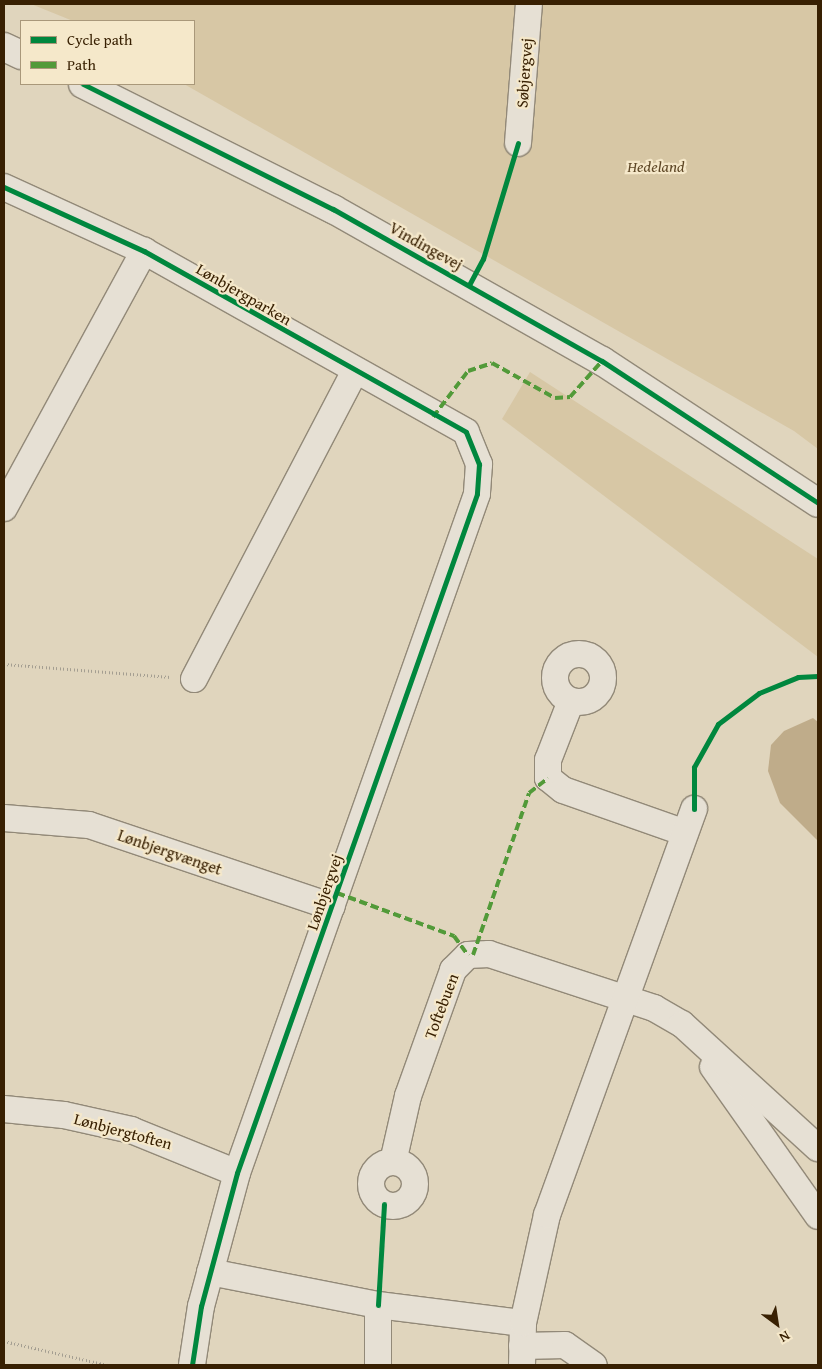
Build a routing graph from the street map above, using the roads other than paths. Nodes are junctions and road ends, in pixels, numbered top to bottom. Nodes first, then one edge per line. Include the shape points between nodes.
1 (529, 4) edge
2 (4, 47) edge
3 (20, 55) edge
4 (85, 85) edge
5 (518, 143) dead end
6 (4, 187) edge
7 (144, 251) junction
8 (355, 371) junction
9 (466, 432) joint
10 (818, 503) edge
11 (4, 508) edge
12 (194, 679) road end
13 (571, 701) dead end
14 (694, 809) dead end
15 (4, 818) edge
16 (685, 833) junction
17 (332, 907) junction
18 (624, 1000) junction
19 (682, 1024) junction
20 (4, 1109) edge
21 (818, 1148) edge
22 (393, 1162) dead end
23 (237, 1173) junction
24 (818, 1216) edge
25 (210, 1272) junction
26 (378, 1305) junction
27 (522, 1345) edge
28 (192, 1365) edge
29 (378, 1365) edge
30 (594, 1365) edge

1 - 5 street, Søbjergvej
2 - 3 main road
4 - 10 main road, Vindingevej via 333,208 602,361
6 - 7 street, Lønbjergparken
7 - 8 street, Lønbjergparken
7 - 11 street
8 - 9 street, Lønbjergparken
8 - 12 street
9 - 17 street, Lønbjergvej via 480,464 477,494
13 - 16 street via 548,760 548,778 563,790
14 - 16 street
15 - 17 street, Lønbjergvænget via 90,825
16 - 18 street
17 - 23 street, Lønbjergvej
18 - 19 street, Toftebuen via 654,1008
18 - 22 street, Toftebuen via 489,954 468,955 453,970 408,1096
18 - 27 street via 547,1214
19 - 21 street, Toftebuen
19 - 24 street, Toftebuen
20 - 23 street, Lønbjergtoften via 64,1115 131,1130
23 - 25 street, Lønbjergvej
25 - 26 street
25 - 28 street, Lønbjergvej
26 - 27 street
26 - 29 street
27 - 30 street via 565,1345

